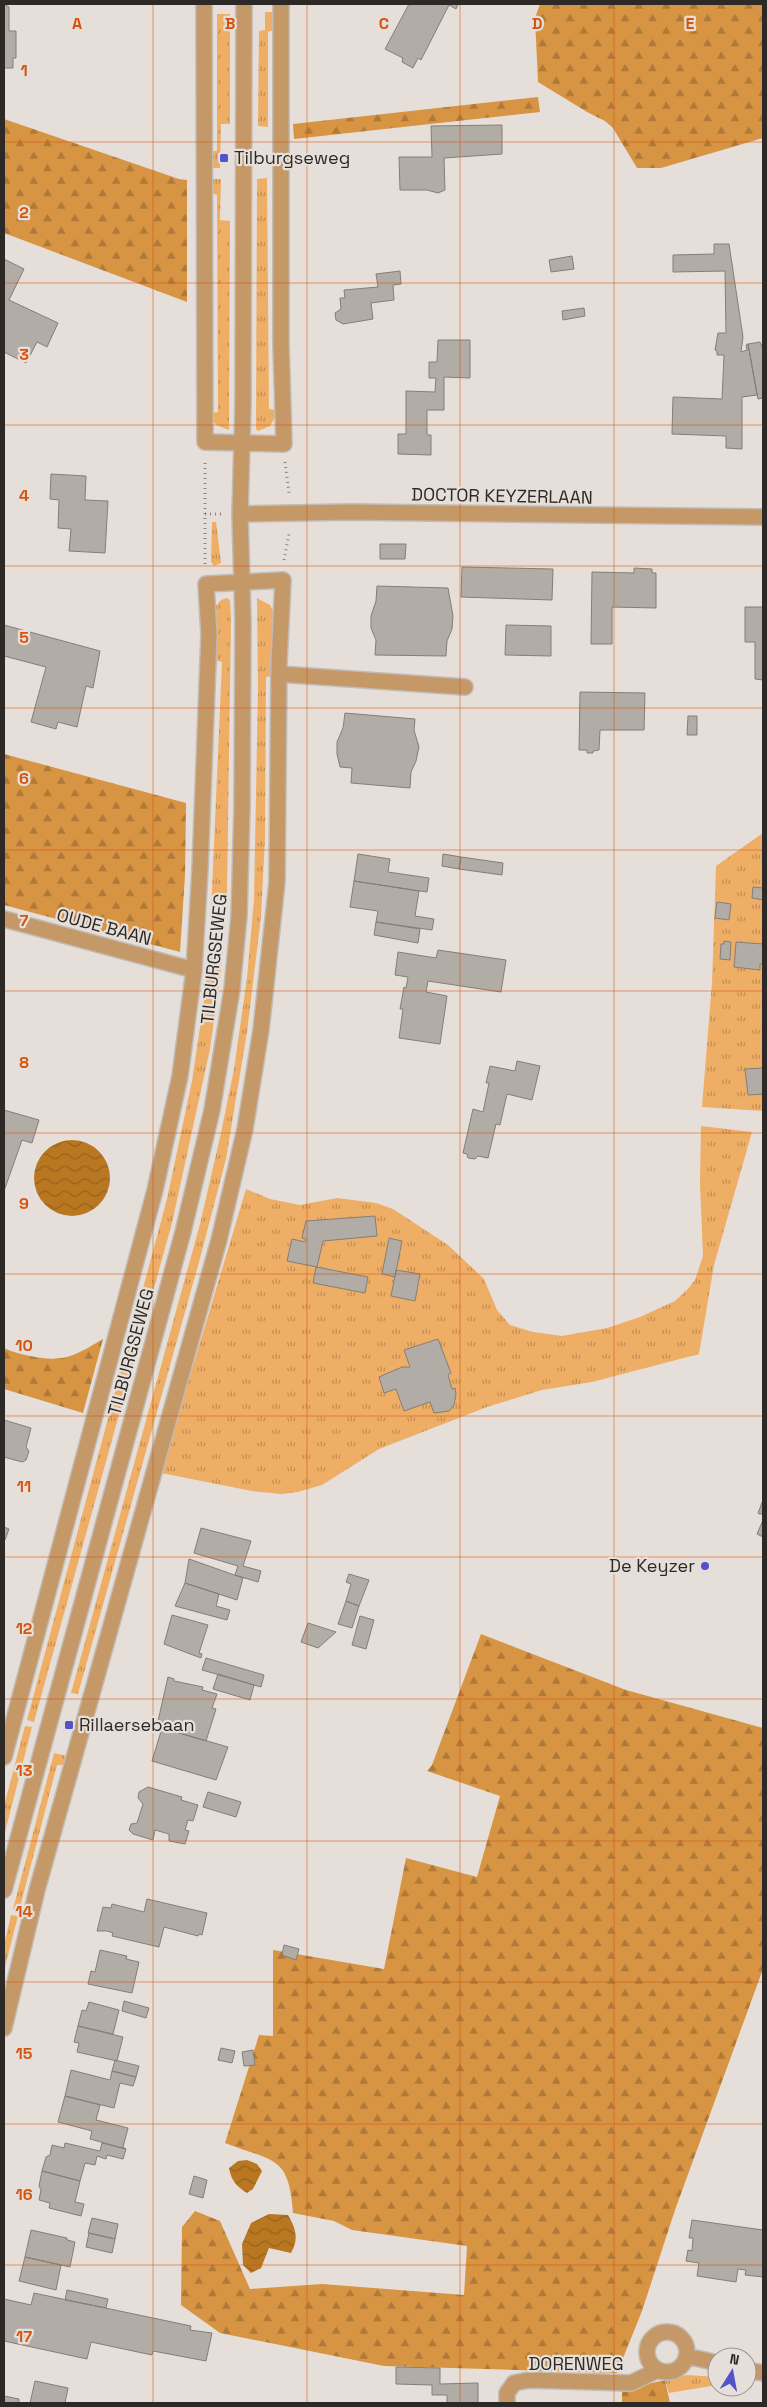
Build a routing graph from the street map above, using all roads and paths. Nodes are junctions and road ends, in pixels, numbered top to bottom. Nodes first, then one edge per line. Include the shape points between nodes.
1 (204, 4) edge
2 (244, 4) edge
3 (281, 4) edge
4 (205, 442) junction
5 (242, 443) junction
6 (240, 514) junction
7 (763, 517) edge
8 (242, 581) junction
9 (206, 584) junction
10 (279, 674) junction
11 (465, 688) dead end
12 (4, 919) edge
13 (194, 970) junction
14 (4, 1757) edge
15 (4, 1890) edge
16 (4, 2028) edge
17 (687, 2356) junction
18 (707, 2361) edge
19 (658, 2370) junction
20 (506, 2403) edge

1 - 4 street
2 - 5 street, TILBURGSEWEG
3 - 5 street via 284,444
4 - 5 street
4 - 9 path
5 - 6 street, TILBURGSEWEG
6 - 7 street, DOCTOR KEYZERLAAN via 350,512
6 - 8 street, TILBURGSEWEG
8 - 9 street
8 - 10 street via 283,580
8 - 15 street, TILBURGSEWEG via 239,916 221,1062 183,1232
9 - 13 street, TILBURGSEWEG via 209,635 207,703
10 - 11 street
10 - 16 street via 276,900 261,1030 245,1128 219,1240 37,1890
12 - 13 street, OUDE BAAN
13 - 14 street, TILBURGSEWEG via 180,1076 166,1145
17 - 18 street
17 - 19 street, DORENWEG via 676,2370
17 - 19 street, DORENWEG via 687,2347 677,2334 661,2332 648,2344 647,2354 650,2363
19 - 20 street, DORENWEG via 631,2384 530,2380 514,2383 507,2393

